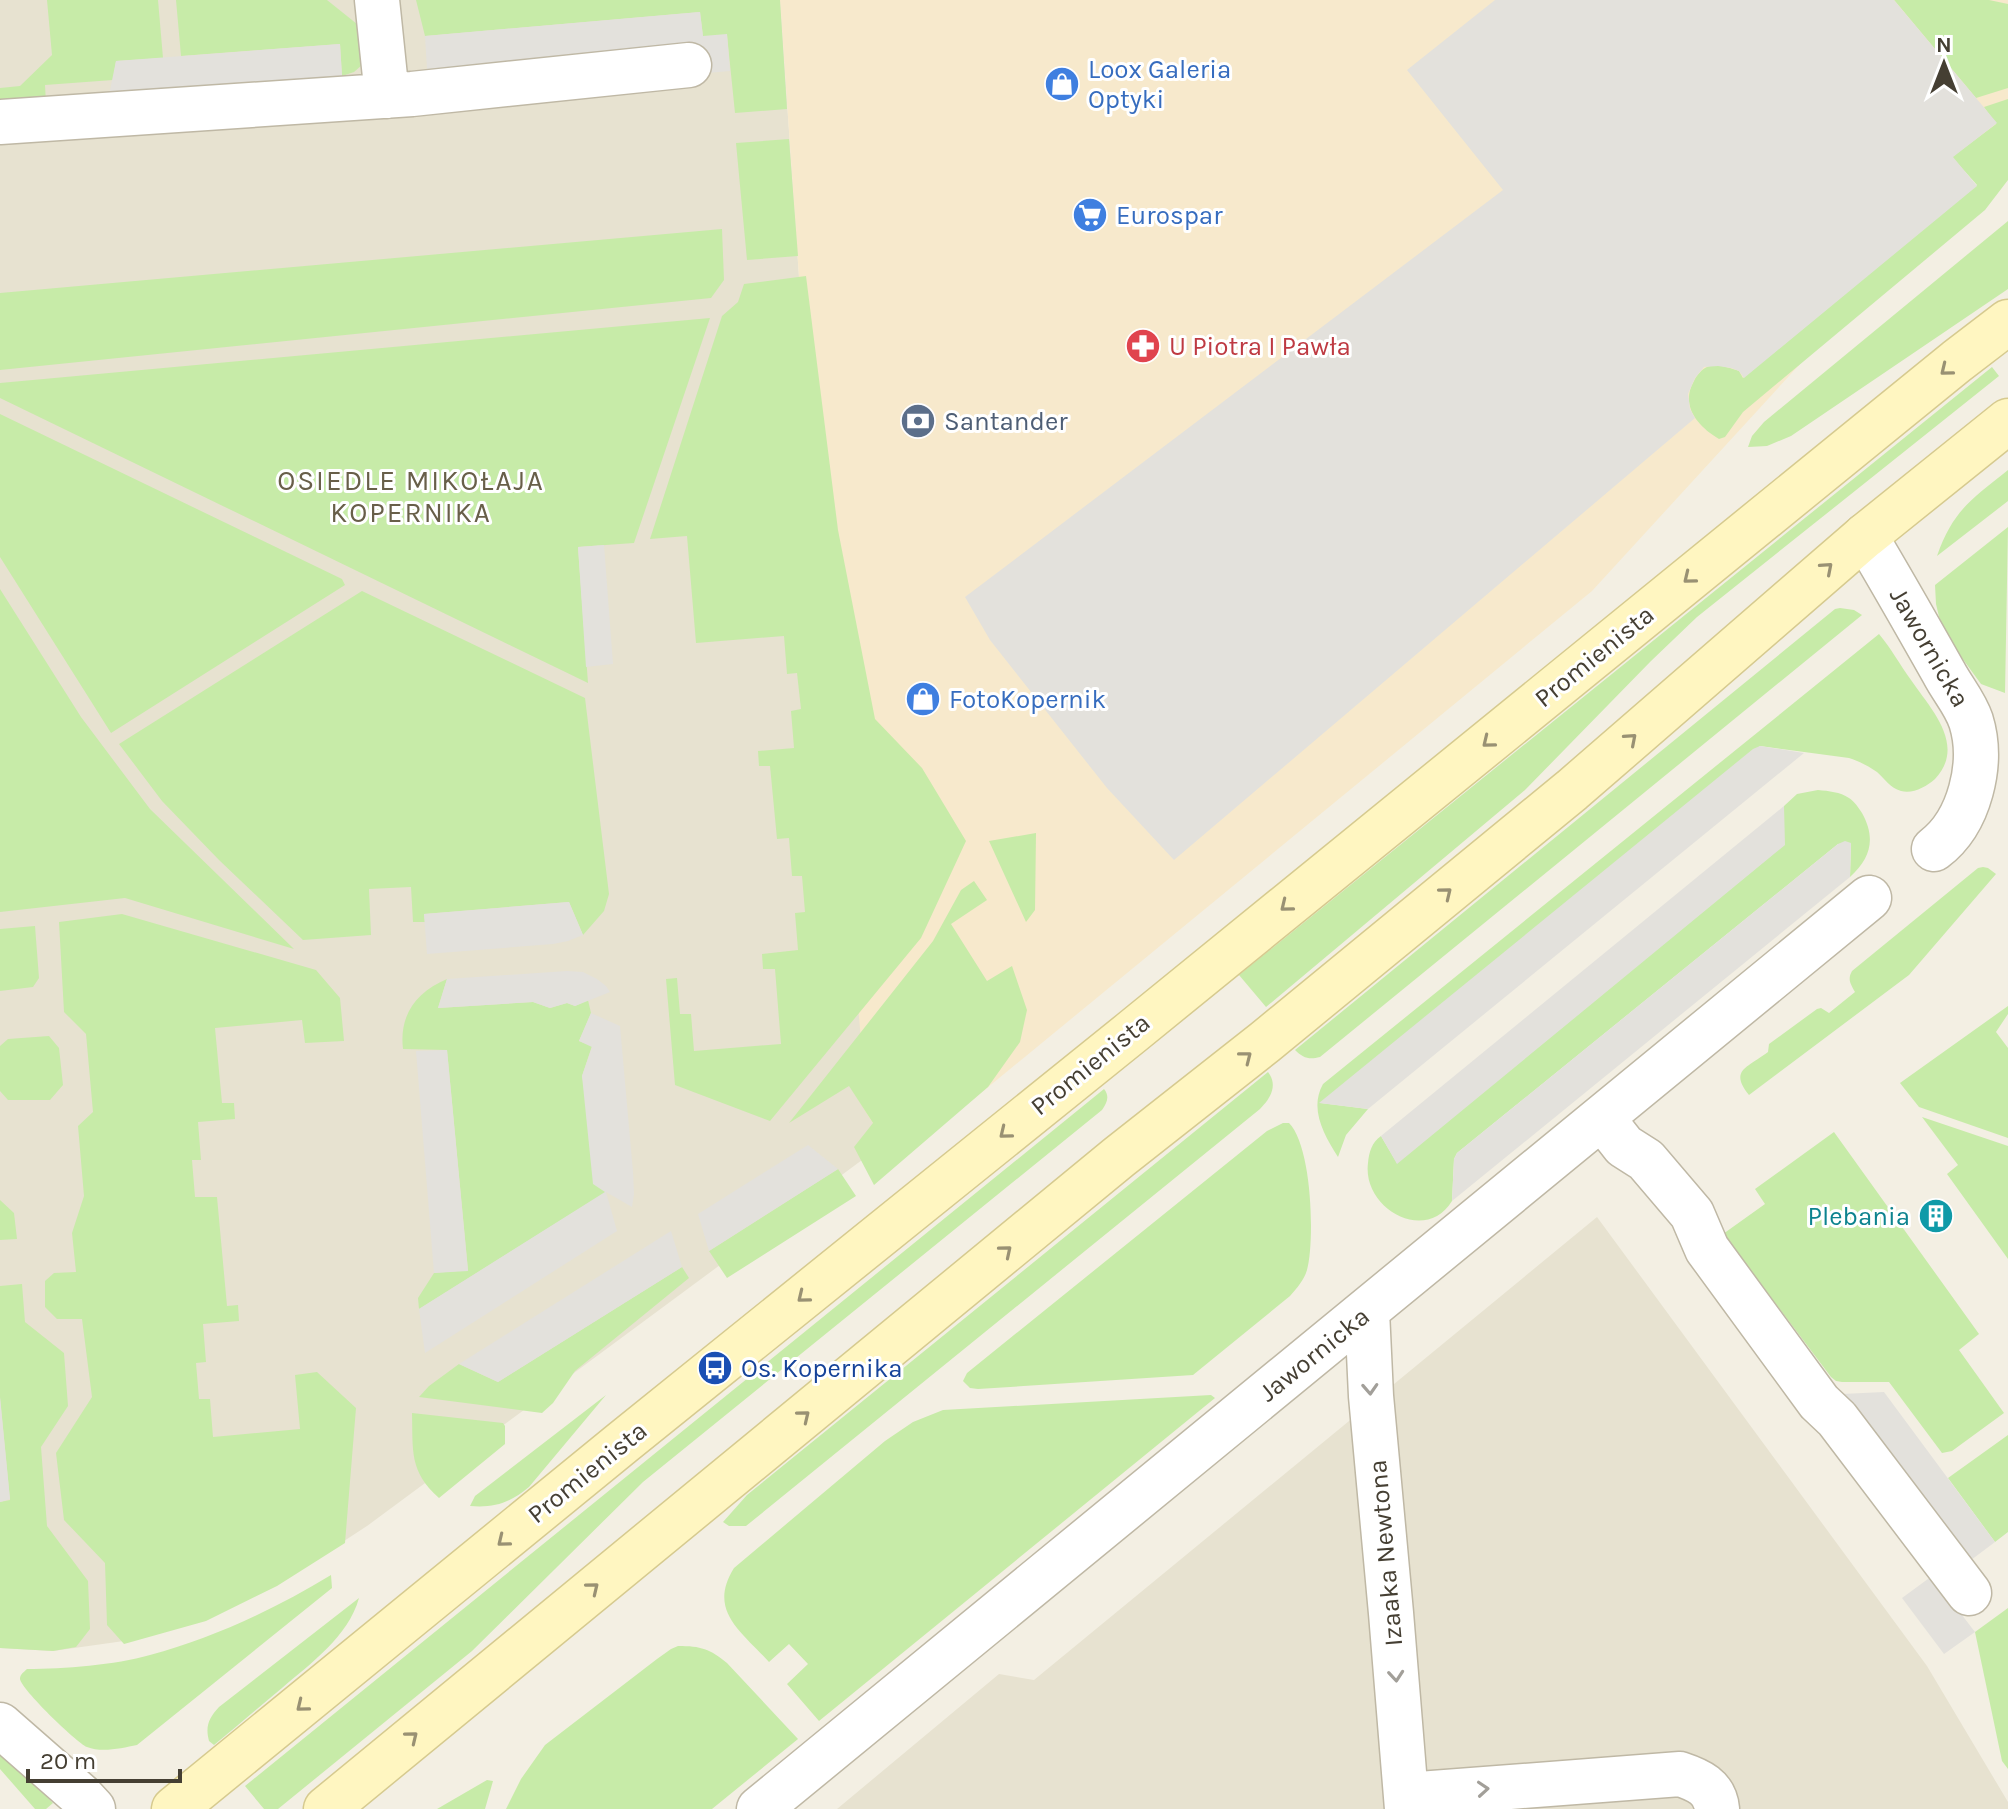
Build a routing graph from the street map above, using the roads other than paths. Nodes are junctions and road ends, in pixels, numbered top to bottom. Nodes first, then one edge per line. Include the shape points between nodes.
1 (377, 0) edge
2 (689, 65) dead end
3 (387, 96) junction
4 (0, 122) edge
5 (2008, 322) edge
6 (2008, 421) edge
7 (1865, 536) junction
8 (1934, 849) dead end
9 (1869, 898) dead end
10 (1602, 1118) junction
11 (1367, 1311) junction
12 (1969, 1593) dead end
13 (0, 1725) edge
14 (1406, 1802) edge
15 (93, 1809) edge
16 (174, 1809) edge
17 (326, 1809) edge
18 (759, 1809) edge
19 (1717, 1809) edge

1 - 3 street
2 - 3 street
3 - 4 street
5 -> 16 street, Promienista
6 - 7 street
7 - 8 street, Jawornicka via 1972,724 1976,756 1964,809
17 -> 7 street via 1572,790
9 - 10 street, Jawornicka
10 - 11 street, Jawornicka
10 - 12 street via 1692,1214 1707,1249
11 -> 14 street, Izaaka Newtona
11 - 18 street, Jawornicka
13 - 15 street
14 -> 19 street, Izaaka Newtona via 1680,1774 1701,1781

